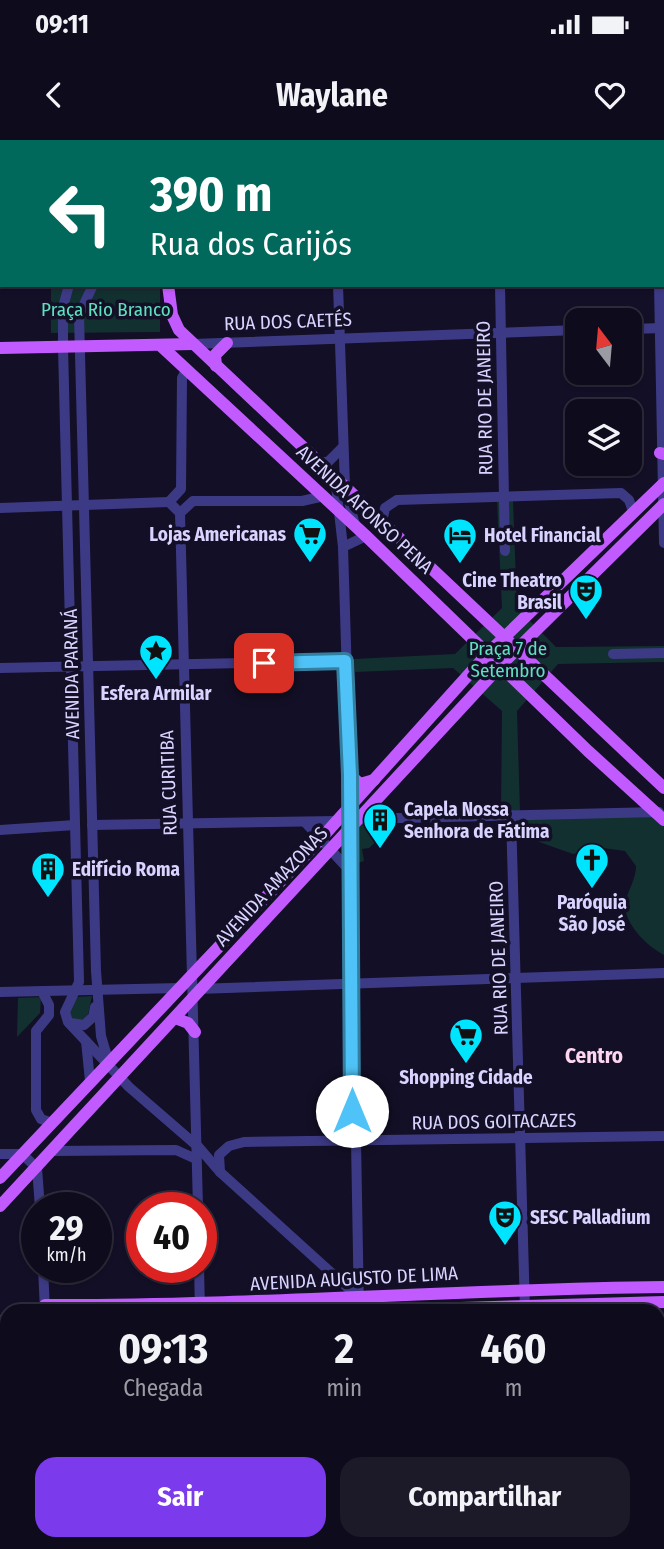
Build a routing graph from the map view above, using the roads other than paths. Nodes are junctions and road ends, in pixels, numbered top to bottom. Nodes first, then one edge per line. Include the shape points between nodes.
1 (68, 287) edge
2 (92, 287) edge
3 (168, 287) edge
4 (338, 287) edge
5 (500, 287) edge
6 (659, 287) edge
7 (662, 328) edge
8 (642, 329) edge
9 (565, 330) edge
10 (499, 332) junction
11 (338, 338) junction
12 (227, 343) junction
13 (193, 344) junction
14 (160, 345) junction
15 (80, 346) junction
16 (63, 347) junction
17 (0, 348) edge
18 (216, 366) junction
19 (187, 369) junction
20 (342, 447) junction
21 (662, 453) edge
22 (317, 462) junction
23 (340, 482) junction
24 (663, 485) edge
25 (181, 489) junction
26 (503, 495) junction
27 (324, 496) junction
28 (193, 501) junction
29 (169, 502) junction
30 (663, 505) edge
31 (67, 506) junction
32 (84, 506) junction
33 (0, 508) edge
34 (340, 511) junction
35 (633, 512) junction
36 (180, 513) junction
37 (382, 522) junction
38 (355, 525) junction
39 (366, 536) junction
40 (664, 543) edge
41 (343, 547) junction
42 (505, 551) dead end
43 (504, 636) junction
44 (517, 649) junction
45 (489, 652) junction
46 (664, 653) edge
47 (612, 654) dead end
48 (345, 661) junction
49 (502, 664) junction
50 (183, 665) junction
51 (0, 667) edge
52 (71, 667) junction
53 (88, 668) junction
54 (350, 775) junction
55 (374, 780) junction
56 (664, 788) edge
57 (349, 808) junction
58 (511, 815) junction
59 (661, 815) edge
60 (337, 821) junction
61 (305, 822) junction
62 (188, 823) junction
63 (354, 824) junction
64 (75, 825) junction
65 (92, 825) junction
66 (0, 830) edge
67 (321, 839) junction
68 (331, 850) junction
69 (351, 872) junction
70 (662, 970) edge
71 (193, 974) junction
72 (517, 978) junction
73 (353, 984) junction
74 (180, 988) junction
75 (76, 989) junction
76 (97, 989) junction
77 (42, 991) junction
78 (0, 992) edge
79 (196, 992) junction
80 (175, 1018) junction
81 (68, 1022) junction
82 (195, 1032) junction
83 (86, 1041) junction
84 (109, 1063) junction
85 (121, 1076) junction
86 (90, 1082) junction
87 (52, 1123) junction
88 (664, 1136) edge
89 (521, 1138) junction
90 (356, 1140) junction
91 (196, 1145) junction
92 (52, 1152) junction
93 (0, 1154) edge
94 (22, 1154) junction
95 (196, 1159) junction
96 (37, 1168) junction
97 (219, 1172) junction
98 (197, 1177) junction
99 (0, 1178) edge
100 (39, 1192) edge
101 (197, 1192) edge
102 (0, 1206) edge
103 (44, 1283) edge
104 (199, 1283) edge
105 (664, 1287) edge
106 (524, 1289) junction
107 (358, 1297) junction
108 (664, 1302) edge
109 (45, 1304) edge
110 (200, 1304) edge
111 (247, 1304) edge
112 (359, 1304) edge
113 (525, 1304) edge
114 (618, 1304) edge

1 - 16 street, AVENIDA PARANÁ via 63,307
2 - 15 street, AVENIDA PARANÁ via 79,315
3 - 13 main road via 172,315
4 - 11 street
5 - 10 street, RUA RIO DE JANEIRO
6 - 7 street
7 - 8 street
7 - 21 street
9 - 10 street, RUA DOS CAETÉS
10 - 11 street, RUA DOS CAETÉS
10 - 26 street, RUA RIO DE JANEIRO
11 - 12 street, RUA DOS CAETÉS
11 - 20 street
12 - 13 street, RUA DOS CAETÉS
12 - 18 main road via 215,355
13 - 14 main road, RUA DOS CAETÉS
13 - 18 main road, AVENIDA AFONSO PENA
14 - 15 main road, RUA DOS CAETÉS
14 - 19 main road, AVENIDA AFONSO PENA
15 - 16 main road, RUA DOS CAETÉS
15 - 32 street, AVENIDA PARANÁ
16 - 17 main road, RUA DOS CAETÉS
16 - 31 street, AVENIDA PARANÁ
18 - 22 main road, AVENIDA AFONSO PENA
19 - 25 street via 182,378
19 - 27 main road, AVENIDA AFONSO PENA
20 - 22 street via 328,462
20 - 23 street
21 - 24 street
22 - 23 main road, AVENIDA AFONSO PENA
23 - 34 street
23 - 37 main road, AVENIDA AFONSO PENA
23 - 38 street
24 - 30 street
24 - 35 main road, AVENIDA AMAZONAS
25 - 28 street
25 - 29 street
26 - 35 street via 621,493
26 - 37 street via 397,500 385,508
26 - 42 street, RUA RIO DE JANEIRO
27 - 28 street via 302,501
27 - 34 main road, AVENIDA AFONSO PENA
28 - 36 street
29 - 32 street
29 - 36 street
30 - 40 street
30 - 44 main road, AVENIDA AMAZONAS
31 - 32 street
31 - 33 street
31 - 52 street, AVENIDA PARANÁ
32 - 53 street, AVENIDA PARANÁ
34 - 38 main road, AVENIDA AFONSO PENA
34 - 41 street
35 - 43 main road, AVENIDA AMAZONAS
36 - 50 street, RUA CURITIBA
37 - 43 main road, AVENIDA AFONSO PENA
38 - 39 main road, AVENIDA AFONSO PENA
39 - 41 street
39 - 45 main road, AVENIDA AFONSO PENA
41 - 48 street
43 - 44 main road, AVENIDA AFONSO PENA
43 - 45 main road, AVENIDA AMAZONAS
44 - 49 main road, AVENIDA AMAZONAS
44 - 56 main road, AVENIDA AFONSO PENA
45 - 49 main road, AVENIDA AFONSO PENA
45 - 55 main road, AVENIDA AMAZONAS
46 - 47 street
48 - 50 street
48 - 54 street
49 - 59 main road, AVENIDA AFONSO PENA
49 - 63 main road, AVENIDA AMAZONAS
50 - 53 street
50 - 62 street, RUA CURITIBA
51 - 52 street
52 - 53 street
52 - 64 street, AVENIDA PARANÁ
53 - 65 street, AVENIDA PARANÁ
54 - 55 main road via 360,784
54 - 57 street
55 - 57 main road, AVENIDA AMAZONAS
57 - 60 main road, AVENIDA AMAZONAS
57 - 63 street
58 - 59 street
58 - 63 street
58 - 72 street, RUA RIO DE JANEIRO
60 - 61 street
60 - 67 main road, AVENIDA AMAZONAS
61 - 62 street
61 - 67 street
62 - 65 street
62 - 71 street, RUA CURITIBA
63 - 68 main road, AVENIDA AMAZONAS
63 - 69 street
64 - 66 street
64 - 75 street, AVENIDA PARANÁ
65 - 76 street, AVENIDA PARANÁ
67 - 68 street
67 - 71 main road, AVENIDA AMAZONAS
68 - 69 street
68 - 79 main road, AVENIDA AMAZONAS
69 - 73 street
70 - 72 street
71 - 74 main road, AVENIDA AMAZONAS
71 - 79 street, RUA CURITIBA
72 - 73 street
72 - 89 street, RUA RIO DE JANEIRO
73 - 79 street
73 - 90 street
74 - 76 street
74 - 84 main road, AVENIDA AMAZONAS
75 - 76 street
75 - 77 street
75 - 81 street, AVENIDA PARANÁ via 66,1006
76 - 81 street via 89,1022 79,1026
76 - 84 street, AVENIDA PARANÁ via 101,1036
77 - 78 street
77 - 87 street via 49,1015 37,1031 36,1110 41,1119
79 - 80 main road, AVENIDA AMAZONAS
79 - 82 street, RUA CURITIBA
80 - 82 main road
80 - 85 main road, AVENIDA AMAZONAS
81 - 83 street, AVENIDA PARANÁ
82 - 91 street, RUA CURITIBA
83 - 84 street, AVENIDA PARANÁ
83 - 86 street
84 - 85 street, AVENIDA PARANÁ
84 - 86 main road, AVENIDA AMAZONAS
85 - 91 street, AVENIDA PARANÁ
85 - 92 main road, AVENIDA AMAZONAS
86 - 87 main road, AVENIDA AMAZONAS
87 - 94 main road, AVENIDA AMAZONAS
88 - 89 street, RUA DOS GOITACAZES
89 - 90 street, RUA DOS GOITACAZES
89 - 106 street, RUA RIO DE JANEIRO
90 - 97 street, RUA DOS GOITACAZES via 244,1142 219,1155
90 - 107 street
91 - 95 street, RUA CURITIBA
91 - 97 street, AVENIDA PARANÁ
92 - 95 street via 176,1150
92 - 96 main road, AVENIDA AMAZONAS
93 - 94 street
94 - 96 street
94 - 99 main road, AVENIDA AMAZONAS
95 - 98 street, RUA CURITIBA
96 - 100 street
96 - 102 main road, AVENIDA AMAZONAS
97 - 98 street via 206,1171
97 - 107 street, AVENIDA PARANÁ
98 - 101 street, RUA CURITIBA
103 - 109 street
104 - 110 street
105 - 106 main road, AVENIDA AUGUSTO DE LIMA
106 - 107 main road, AVENIDA AUGUSTO DE LIMA
106 - 113 street, RUA RIO DE JANEIRO
107 - 111 main road, AVENIDA AUGUSTO DE LIMA
107 - 112 street
108 - 114 main road, AVENIDA AUGUSTO DE LIMA

